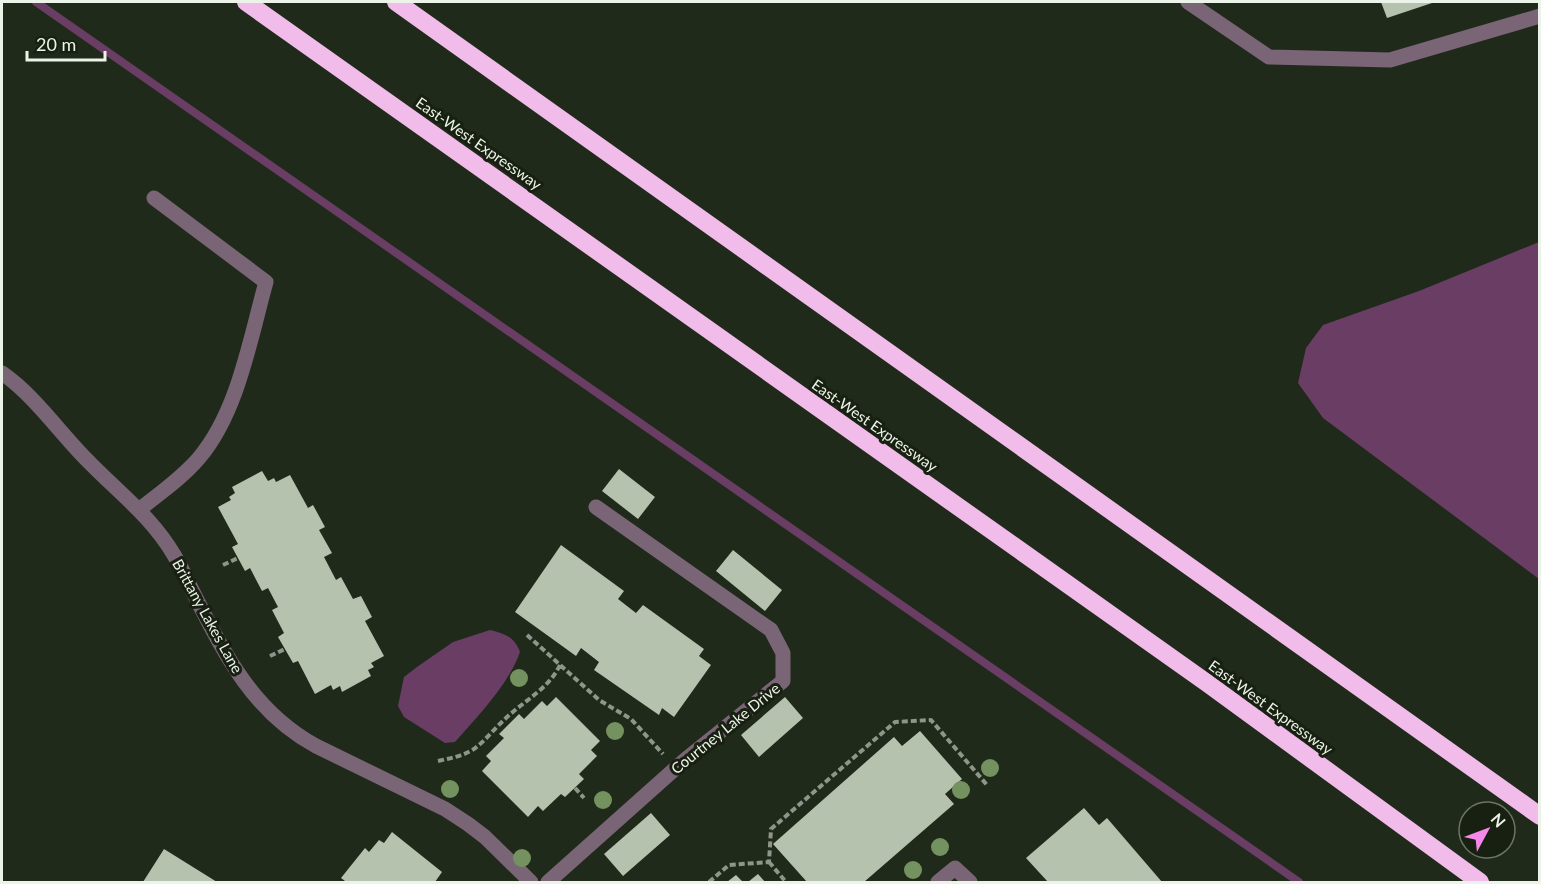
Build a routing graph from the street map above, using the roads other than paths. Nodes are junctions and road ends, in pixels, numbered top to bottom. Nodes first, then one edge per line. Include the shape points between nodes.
1 (246, 2) edge
2 (396, 2) edge
3 (1188, 2) edge
4 (1539, 16) edge
5 (154, 198) dead end
6 (2, 373) edge
7 (596, 507) dead end
8 (140, 509) junction
9 (1539, 816) edge
10 (531, 882) edge
11 (548, 882) edge
12 (939, 882) edge
13 (970, 882) edge
14 (1480, 882) edge

1 - 14 highway, East-West Expressway via 1208,683
2 - 9 highway
3 - 4 lane via 1269,57 1390,60
5 - 8 lane via 266,282 227,412 214,439 187,471
6 - 8 lane, Brittany Lakes Lane
7 - 11 lane, Courtney Lake Drive via 771,630 783,653 783,681 675,769
8 - 10 lane, Brittany Lakes Lane via 174,555 242,680 282,723 316,746 468,824
12 - 13 lane via 955,868

